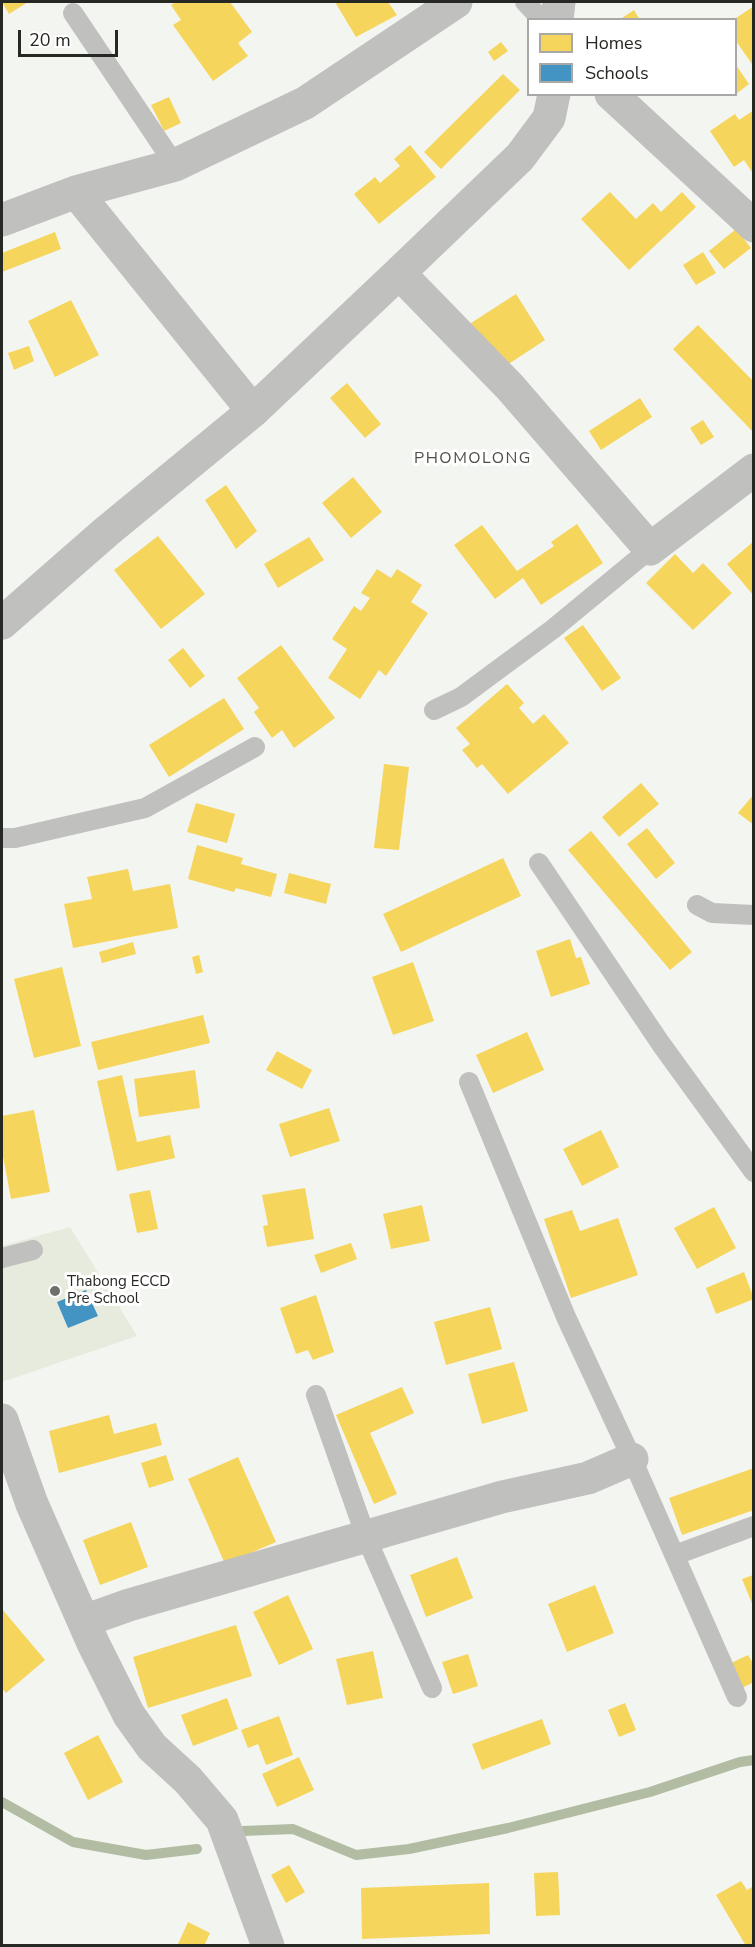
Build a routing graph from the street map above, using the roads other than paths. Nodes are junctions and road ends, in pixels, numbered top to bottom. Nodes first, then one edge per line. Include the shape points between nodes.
1 (456, 2) edge
2 (525, 2) edge
3 (559, 2) edge
4 (73, 13) dead end
5 (540, 18) edge
6 (557, 18) edge
7 (554, 96) edge
8 (613, 96) edge
9 (175, 165) junction
10 (76, 192) junction
11 (2, 219) edge
12 (753, 226) edge
13 (399, 273) junction
14 (253, 411) junction
15 (753, 470) edge
16 (650, 549) junction
17 (2, 623) edge
18 (434, 710) dead end
19 (255, 747) dead end
20 (2, 838) edge
21 (539, 863) dead end
22 (697, 905) dead end
23 (753, 915) edge
24 (469, 1082) dead end
25 (753, 1172) edge
26 (33, 1250) dead end
27 (2, 1258) edge
28 (316, 1395) dead end
29 (2, 1420) edge
30 (632, 1459) junction
31 (753, 1526) edge
32 (366, 1536) junction
33 (675, 1555) junction
34 (84, 1621) junction
35 (432, 1688) dead end
36 (737, 1696) dead end
37 (268, 1946) edge

1 - 9 street via 305,103
2 - 5 lane
3 - 6 street
4 - 9 lane
7 - 13 street via 549,118 520,157
8 - 12 street
9 - 10 street
10 - 11 street
10 - 14 street
13 - 14 street
13 - 16 street via 510,387
14 - 17 street
15 - 16 street
16 - 18 lane via 553,629 461,697
19 - 20 lane via 145,808
21 - 25 lane
22 - 23 lane via 712,913
24 - 30 lane via 566,1317
26 - 27 lane
28 - 32 lane
29 - 34 street via 32,1504
30 - 32 street via 588,1478 502,1497
30 - 33 lane
31 - 33 lane
32 - 34 street
32 - 35 lane
33 - 36 lane
34 - 37 street via 129,1715 152,1747 188,1780 222,1820

